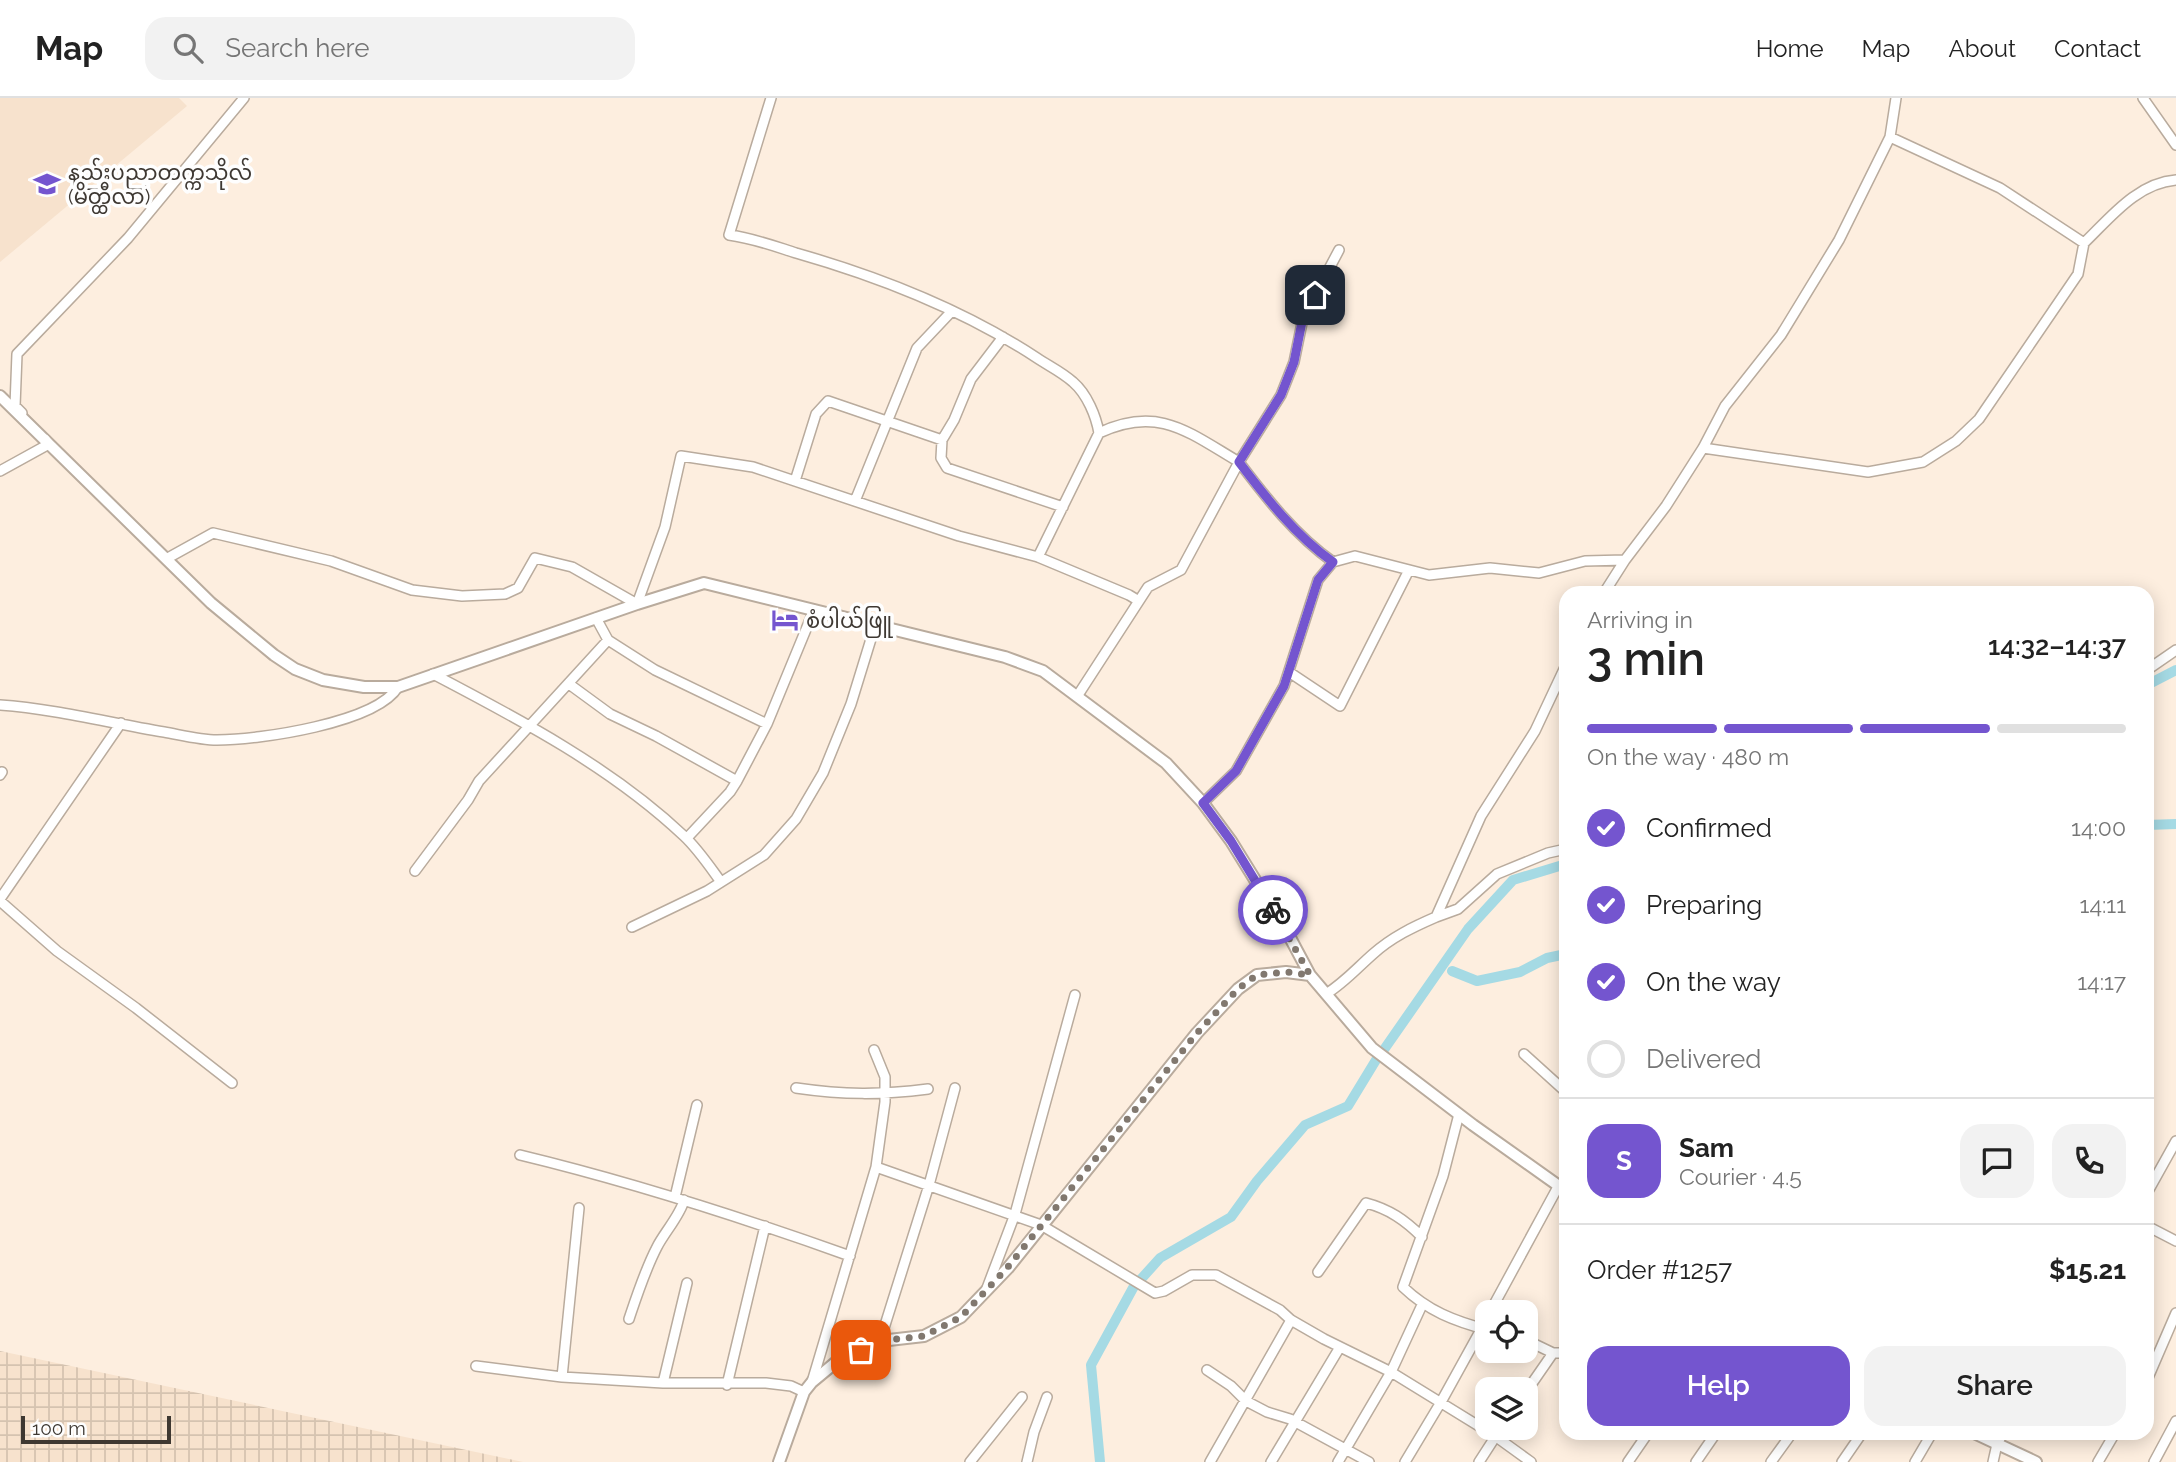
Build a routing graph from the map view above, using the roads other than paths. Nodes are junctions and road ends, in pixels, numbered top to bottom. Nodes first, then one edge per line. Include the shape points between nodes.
1 (244, 98) edge
2 (771, 98) edge
3 (1896, 98) edge
4 (2143, 98) edge
5 (1890, 137) junction
6 (2176, 145) edge
7 (2176, 180) edge
8 (2084, 243) junction
9 (1339, 250) dead end
10 (952, 311) junction
11 (1003, 337) junction
12 (0, 396) edge
13 (886, 421) junction
14 (1099, 433) junction
15 (942, 440) junction
16 (49, 444) junction
17 (1703, 447) junction
18 (1239, 462) junction
19 (0, 471) edge
20 (795, 481) junction
21 (855, 501) junction
22 (1063, 507) junction
23 (1038, 558) junction
24 (166, 559) junction
25 (1625, 560) junction
26 (1333, 562) junction
27 (1409, 570) junction
28 (1608, 586) edge
29 (1139, 601) junction
30 (637, 604) junction
31 (814, 610) junction
32 (596, 618) junction
33 (875, 626) junction
34 (608, 640) junction
35 (2176, 650) edge
36 (2154, 665) edge
37 (1289, 672) junction
38 (433, 674) junction
39 (1559, 680) edge
40 (569, 684) junction
41 (398, 687) junction
42 (1078, 695) junction
43 (0, 705) edge
44 (121, 723) junction
45 (767, 724) junction
46 (528, 726) junction
47 (737, 781) junction
48 (1203, 803) junction
49 (687, 838) junction
50 (1559, 851) edge
51 (415, 871) dead end
52 (722, 882) junction
53 (0, 900) edge
54 (1436, 917) junction
55 (632, 927) dead end
56 (1310, 975) junction
57 (1326, 994) junction
58 (1075, 995) dead end
59 (874, 1050) dead end
60 (1524, 1054) dead end
61 (232, 1083) dead end
62 (1559, 1086) edge
63 (796, 1088) dead end
64 (955, 1088) dead end
65 (928, 1089) dead end
66 (885, 1094) junction
67 (696, 1105) dead end
68 (1459, 1114) junction
69 (2176, 1141) edge
70 (520, 1155) dead end
71 (876, 1167) junction
72 (2154, 1180) edge
73 (929, 1185) junction
74 (1559, 1186) edge
75 (1559, 1193) edge
76 (680, 1198) junction
77 (579, 1208) dead end
78 (1015, 1214) junction
79 (1041, 1225) junction
80 (765, 1226) junction
81 (2154, 1230) edge
82 (1422, 1237) junction
83 (2176, 1241) edge
84 (850, 1256) junction
85 (1318, 1272) dead end
86 (687, 1283) dead end
87 (985, 1294) junction
88 (1498, 1300) edge
89 (1422, 1305) junction
90 (2176, 1313) edge
91 (628, 1319) dead end
92 (1291, 1320) junction
93 (1475, 1327) edge
94 (880, 1341) junction
95 (1475, 1344) edge
96 (1538, 1346) edge
97 (1340, 1347) junction
98 (1553, 1353) junction
99 (1559, 1353) edge
100 (2154, 1364) edge
101 (476, 1366) dead end
102 (1207, 1370) dead end
103 (1391, 1372) junction
104 (562, 1377) junction
105 (1536, 1377) edge
106 (663, 1383) junction
107 (727, 1385) junction
108 (808, 1387) junction
109 (1047, 1396) dead end
110 (1022, 1397) dead end
111 (1247, 1401) junction
112 (1441, 1402) junction
113 (1475, 1420) edge
114 (2176, 1421) edge
115 (1296, 1423) junction
116 (1493, 1440) edge
117 (1507, 1440) edge
118 (1643, 1440) edge
119 (1711, 1440) edge
120 (1787, 1440) edge
121 (1857, 1440) edge
122 (1928, 1440) edge
123 (1989, 1440) edge
124 (1999, 1440) edge
125 (2111, 1440) edge
126 (1997, 1444) junction
127 (1346, 1449) junction
128 (779, 1462) edge
129 (970, 1462) edge
130 (1027, 1462) edge
131 (1210, 1462) edge
132 (1271, 1462) edge
133 (1338, 1462) edge
134 (1369, 1462) edge
135 (1405, 1462) edge
136 (1479, 1462) edge
137 (1531, 1462) edge
138 (1628, 1462) edge
139 (1696, 1462) edge
140 (1771, 1462) edge
141 (1842, 1462) edge
142 (1915, 1462) edge
143 (1993, 1462) edge
144 (2036, 1462) edge
145 (2098, 1462) edge
146 (2154, 1462) edge

1 - 16 street via 128,238 17,354 15,406
2 - 10 street via 729,235 753,238 843,268
3 - 5 street
4 - 6 street
5 - 8 street via 2000,188
5 - 17 street via 1839,240 1781,335 1725,407
7 - 8 street via 2139,192
8 - 17 street via 2078,274 1979,419 1923,462 1868,472
9 - 18 street via 1303,317 1294,362 1281,395
10 - 11 street
10 - 13 street via 917,348
11 - 14 street via 1075,383 1096,415
11 - 15 street via 971,379
12 - 16 street
13 - 15 street
13 - 20 street via 828,401 816,414
13 - 21 street
14 - 18 street via 1136,420 1158,421 1190,433
14 - 22 street
15 - 22 street via 941,458 947,468
16 - 19 street
16 - 24 street
17 - 25 street
18 - 26 street via 1274,507
18 - 29 street via 1181,570 1148,587
20 - 21 street
20 - 30 street via 753,467 681,456 665,527
21 - 23 street
22 - 23 street
23 - 29 street
24 - 30 street via 213,533 331,561 412,590 462,596 505,594 518,588 535,558 572,567
24 - 41 street via 211,603 295,669 323,680
25 - 27 street via 1585,561 1539,573 1490,568 1429,575
25 - 28 street
26 - 27 street via 1355,556
26 - 37 street via 1318,580
27 - 37 street via 1340,706
29 - 42 street
30 - 31 street via 704,583
30 - 32 street
31 - 33 street
31 - 45 street
32 - 34 street
32 - 38 street
33 - 42 street via 1005,657 1043,671
33 - 52 street via 846,716 803,808 764,855
34 - 40 street
34 - 45 street via 655,670
35 - 36 street
37 - 48 street via 1236,771
38 - 41 street
38 - 46 street
39 - 54 street via 1535,731 1481,816
40 - 46 street
40 - 47 street via 610,714
41 - 44 street via 383,702 340,722 266,735 216,740
42 - 48 street via 1166,763
43 - 44 street
44 - 53 street
45 - 47 street
46 - 49 street via 633,792
46 - 51 street via 479,781
47 - 49 street
48 - 56 street
49 - 52 street
50 - 54 street via 1497,874 1458,909
52 - 55 street
53 - 61 street via 57,951
54 - 57 street via 1406,929
56 - 57 street
56 - 79 street via 1257,975 1238,989
57 - 68 street via 1372,1048
58 - 78 street
59 - 66 street via 885,1077
60 - 62 street
63 - 66 street
64 - 73 street
65 - 66 street
66 - 71 street
67 - 76 street
68 - 74 street
68 - 82 street
69 - 72 street
70 - 76 street
71 - 73 street
71 - 84 street
73 - 78 street
73 - 94 street
75 - 88 street
76 - 80 street
76 - 91 street via 682,1208 646,1267
77 - 104 street
78 - 79 street
78 - 87 street
79 - 87 street
79 - 92 street via 1156,1293 1192,1275 1216,1275
80 - 84 street
80 - 107 street
81 - 83 street
82 - 85 street via 1385,1208 1366,1203
82 - 89 street via 1403,1287
84 - 108 street
86 - 106 street
87 - 94 street via 961,1317 924,1336
89 - 93 street
89 - 103 street
90 - 100 street
92 - 97 street
92 - 111 street
94 - 108 street via 841,1358
95 - 112 street
96 - 98 street
97 - 103 street
97 - 115 street
98 - 99 street
98 - 105 street
101 - 104 street
102 - 111 street
103 - 112 street
103 - 127 street
104 - 106 street
106 - 107 street
107 - 108 street
108 - 128 street
109 - 130 street
110 - 129 street
111 - 115 street
111 - 131 street
112 - 113 street
112 - 135 street
114 - 146 street
115 - 127 street
115 - 132 street
116 - 136 street
117 - 137 street
118 - 138 street
119 - 139 street
120 - 140 street
121 - 141 street
122 - 142 street
123 - 126 street
124 - 126 street
125 - 145 street
126 - 143 street
126 - 144 street
127 - 133 street
127 - 134 street

